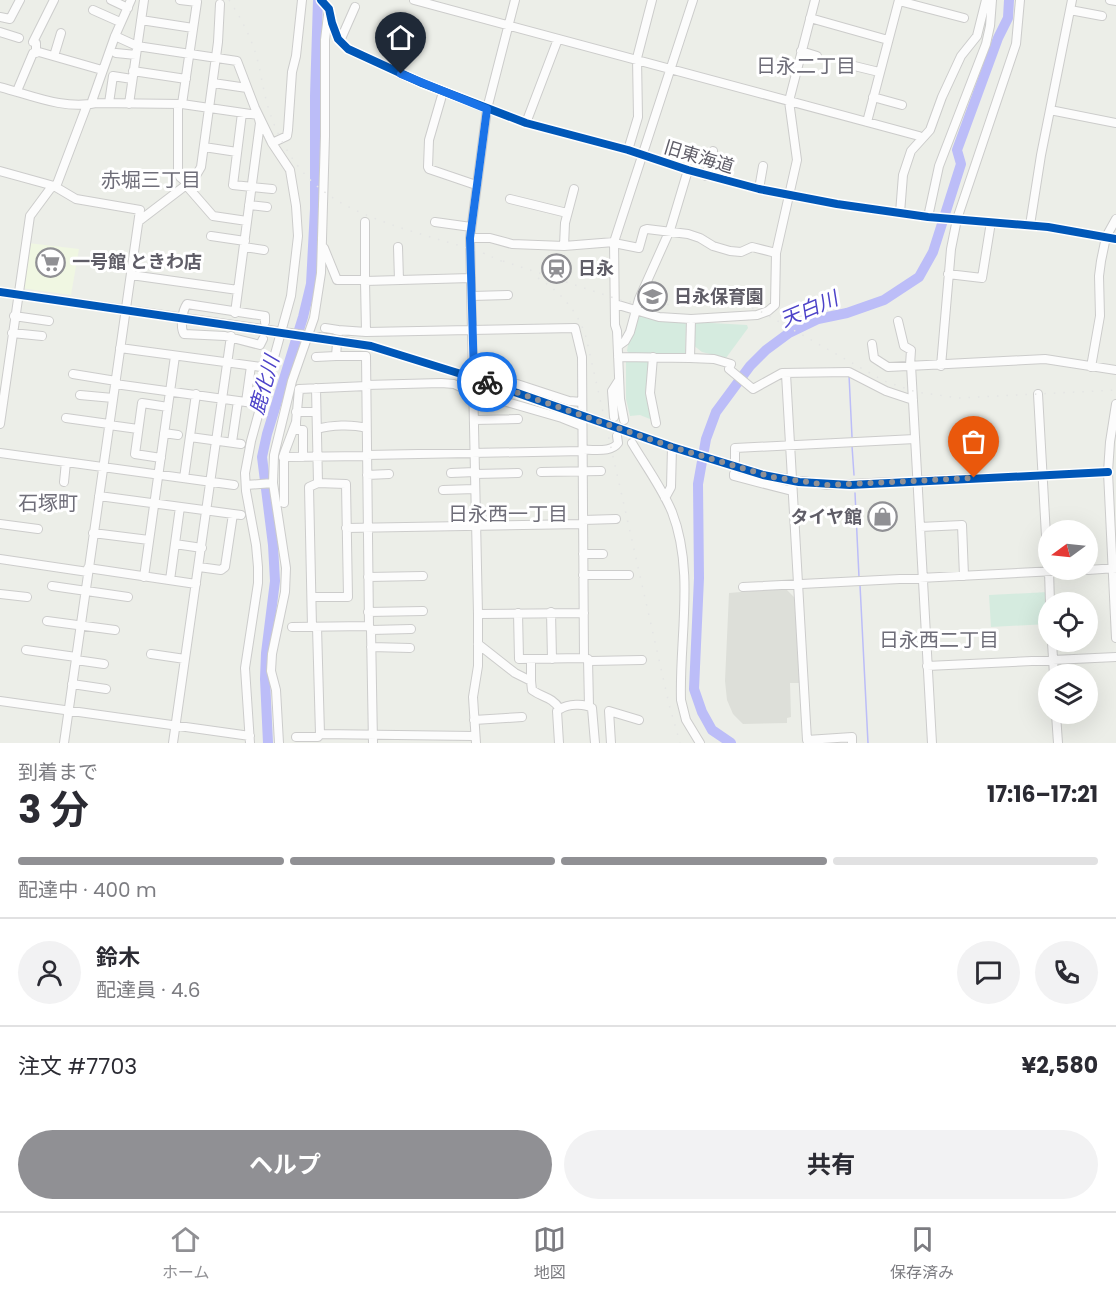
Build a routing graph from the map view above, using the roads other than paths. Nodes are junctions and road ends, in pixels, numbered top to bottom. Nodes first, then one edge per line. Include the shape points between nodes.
1 (20, 0) edge
2 (54, 0) edge
3 (111, 0) edge
4 (144, 0) edge
5 (180, 0) edge
6 (302, 0) edge
7 (414, 0) edge
8 (515, 0) edge
9 (652, 0) edge
10 (693, 0) edge
11 (815, 0) edge
12 (986, 0) edge
13 (992, 0) edge
14 (1020, 0) edge
15 (1072, 0) edge
16 (1110, 0) edge
17 (196, 1) edge
18 (899, 1) edge
19 (1116, 1) edge
20 (327, 3) edge
21 (130, 4) edge
22 (220, 4) dead end
23 (355, 7) dead end
24 (93, 10) dead end
25 (1070, 10) junction
26 (1102, 16) dead end
27 (0, 17) edge
28 (810, 18) junction
29 (964, 18) dead end
30 (141, 20) junction
31 (120, 22) junction
32 (508, 25) junction
33 (193, 28) junction
34 (0, 32) edge
35 (61, 33) dead end
36 (115, 36) junction
37 (19, 38) dead end
38 (558, 39) junction
39 (888, 40) junction
40 (340, 41) junction
41 (137, 46) junction
42 (801, 51) junction
43 (36, 53) junction
44 (116, 53) dead end
45 (189, 54) junction
46 (54, 56) junction
47 (136, 56) junction
48 (817, 56) dead end
49 (216, 58) junction
50 (637, 60) junction
51 (842, 63) dead end
52 (672, 69) junction
53 (102, 70) junction
54 (879, 72) junction
55 (133, 75) junction
56 (186, 79) junction
57 (213, 83) junction
58 (0, 87) edge
59 (247, 88) junction
60 (17, 91) junction
61 (443, 92) junction
62 (873, 97) junction
63 (789, 101) junction
64 (109, 103) junction
65 (89, 104) junction
66 (129, 104) junction
67 (180, 104) junction
68 (902, 105) dead end
69 (209, 109) junction
70 (487, 109) junction
71 (1050, 110) junction
72 (242, 113) junction
73 (258, 115) junction
74 (867, 122) junction
75 (526, 123) junction
76 (1116, 123) edge
77 (922, 138) junction
78 (272, 143) junction
79 (204, 147) junction
80 (628, 150) junction
81 (713, 151) dead end
82 (237, 152) junction
83 (641, 155) junction
84 (763, 166) dead end
85 (688, 170) junction
86 (0, 171) edge
87 (706, 176) junction
88 (187, 185) junction
89 (476, 185) junction
90 (54, 186) junction
91 (251, 187) junction
92 (272, 189) dead end
93 (574, 189) dead end
94 (759, 189) junction
95 (790, 195) junction
96 (510, 199) dead end
97 (249, 204) junction
98 (267, 207) dead end
99 (567, 213) junction
100 (900, 213) junction
101 (929, 217) junction
102 (955, 219) junction
103 (1116, 219) edge
104 (139, 221) junction
105 (247, 221) junction
106 (365, 222) dead end
107 (435, 222) dead end
108 (991, 222) junction
109 (1030, 225) junction
110 (471, 227) junction
111 (670, 230) junction
112 (211, 236) dead end
113 (1106, 237) junction
114 (470, 238) junction
115 (1116, 239) edge
116 (614, 243) junction
117 (244, 244) junction
118 (323, 244) junction
119 (564, 246) junction
120 (398, 247) dead end
121 (264, 250) dead end
122 (776, 253) junction
123 (131, 274) junction
124 (948, 274) junction
125 (471, 278) junction
126 (365, 280) junction
127 (399, 280) junction
128 (238, 290) junction
129 (0, 292) edge
130 (508, 295) dead end
131 (17, 296) junction
132 (472, 296) junction
133 (615, 304) junction
134 (637, 309) junction
135 (126, 311) junction
136 (235, 313) junction
137 (15, 316) junction
138 (183, 319) junction
139 (691, 319) junction
140 (49, 321) dead end
141 (898, 321) dead end
142 (265, 322) dead end
143 (326, 328) dead end
144 (339, 330) junction
145 (473, 330) junction
146 (366, 332) junction
147 (12, 333) junction
148 (282, 333) junction
149 (42, 336) dead end
150 (231, 336) junction
151 (307, 336) junction
152 (263, 339) dead end
153 (872, 344) dead end
154 (618, 346) junction
155 (120, 348) junction
156 (175, 356) junction
157 (336, 356) junction
158 (316, 357) dead end
159 (618, 357) junction
160 (652, 357) junction
161 (690, 358) junction
162 (227, 363) junction
163 (910, 365) junction
164 (251, 366) junction
165 (941, 366) junction
166 (1091, 367) junction
167 (261, 368) dead end
168 (1116, 370) edge
169 (73, 374) dead end
170 (786, 374) junction
171 (474, 378) junction
172 (619, 380) junction
173 (115, 382) junction
174 (517, 384) dead end
175 (366, 386) junction
176 (316, 388) junction
177 (539, 390) junction
178 (170, 391) junction
179 (196, 394) junction
180 (1038, 394) dead end
181 (80, 395) dead end
182 (474, 396) junction
183 (113, 398) junction
184 (222, 398) junction
185 (2, 399) edge
186 (913, 400) junction
187 (246, 402) junction
188 (582, 402) junction
189 (1116, 404) edge
190 (168, 407) junction
191 (533, 410) junction
192 (296, 412) junction
193 (314, 412) dead end
194 (66, 418) dead end
195 (518, 419) dead end
196 (474, 420) junction
197 (624, 420) dead end
198 (614, 421) junction
199 (296, 423) junction
200 (656, 423) dead end
201 (0, 424) edge
202 (109, 424) junction
203 (582, 426) junction
204 (366, 428) junction
205 (138, 429) junction
206 (317, 429) junction
207 (164, 433) junction
208 (178, 435) dead end
209 (190, 436) junction
210 (617, 436) dead end
211 (915, 439) junction
212 (217, 440) junction
213 (632, 443) dead end
214 (790, 445) junction
215 (672, 447) junction
216 (583, 450) junction
217 (0, 453) edge
218 (474, 453) junction
219 (366, 455) junction
220 (317, 456) junction
221 (283, 457) junction
222 (303, 457) junction
223 (161, 458) junction
224 (735, 460) dead end
225 (66, 462) junction
226 (103, 467) junction
227 (583, 471) junction
228 (601, 471) dead end
229 (542, 472) dead end
230 (1108, 472) junction
231 (451, 473) dead end
232 (475, 473) junction
233 (518, 473) dead end
234 (389, 474) dead end
235 (734, 474) dead end
236 (158, 475) junction
237 (367, 475) junction
238 (1041, 475) junction
239 (184, 478) junction
240 (792, 480) junction
241 (918, 481) junction
242 (64, 482) dead end
243 (211, 482) junction
244 (273, 483) junction
245 (318, 483) junction
246 (234, 485) dead end
247 (246, 485) junction
248 (475, 489) junction
249 (443, 490) dead end
250 (792, 491) junction
251 (99, 496) junction
252 (665, 498) junction
253 (284, 503) dead end
254 (154, 504) junction
255 (180, 507) junction
256 (207, 511) junction
257 (616, 519) dead end
258 (1044, 520) edge
259 (583, 522) junction
260 (0, 524) edge
261 (476, 527) junction
262 (920, 527) junction
263 (346, 528) junction
264 (368, 528) junction
265 (38, 529) dead end
266 (93, 533) junction
267 (149, 540) junction
268 (175, 544) junction
269 (202, 548) junction
270 (583, 554) junction
271 (603, 554) dead end
272 (0, 559) edge
273 (199, 567) junction
274 (1114, 568) edge
275 (1098, 569) edge
276 (88, 570) junction
277 (1038, 572) edge
278 (583, 575) junction
279 (629, 575) dead end
280 (423, 576) dead end
281 (964, 576) junction
282 (144, 577) junction
283 (368, 577) junction
284 (923, 579) junction
285 (170, 580) junction
286 (196, 584) junction
287 (797, 585) junction
288 (52, 586) dead end
289 (743, 588) dead end
290 (85, 591) junction
291 (0, 594) edge
292 (27, 597) dead end
293 (128, 597) dead end
294 (312, 597) junction
295 (423, 611) dead end
296 (368, 612) junction
297 (551, 612) junction
298 (518, 613) junction
299 (584, 613) junction
300 (478, 614) junction
301 (47, 621) dead end
302 (80, 625) junction
303 (292, 627) dead end
304 (315, 627) junction
305 (370, 628) junction
306 (411, 629) dead end
307 (116, 630) dead end
308 (1116, 638) edge
309 (478, 644) junction
310 (371, 647) junction
311 (410, 648) dead end
312 (26, 650) dead end
313 (1053, 652) edge
314 (151, 654) dead end
315 (1116, 657) edge
316 (76, 658) junction
317 (185, 658) junction
318 (531, 659) junction
319 (552, 659) junction
320 (586, 659) junction
321 (642, 660) dead end
322 (1053, 660) junction
323 (104, 664) dead end
324 (1053, 664) edge
325 (927, 666) junction
326 (531, 681) junction
327 (72, 684) junction
328 (106, 689) dead end
329 (0, 701) edge
330 (589, 706) junction
331 (560, 709) junction
332 (69, 711) junction
333 (522, 717) dead end
334 (474, 720) junction
335 (639, 720) dead end
336 (1057, 724) edge
337 (176, 725) junction
338 (320, 734) junction
339 (296, 737) dead end
340 (373, 738) edge
341 (250, 740) edge
342 (475, 740) edge
343 (807, 741) edge
344 (699, 742) edge
345 (64, 743) edge
346 (173, 743) edge
347 (279, 743) edge
348 (559, 743) edge
349 (595, 743) edge
350 (611, 743) edge
351 (852, 743) edge
352 (932, 743) edge
353 (1058, 743) edge

1 - 27 street via 10,19
2 - 43 street via 33,42
3 - 21 street
4 - 30 street
5 - 17 street
6 - 78 street via 287,136
7 - 32 street
8 - 32 street
9 - 50 street
10 - 52 street
11 - 28 street
12 - 77 street via 977,36 961,56 930,130
13 - 101 street via 986,44 939,166
14 - 102 street via 1016,44
15 - 25 street
16 - 19 street
17 - 33 street
18 - 29 street
18 - 39 street
20 - 40 street
20 - 118 street
21 - 31 street
22 - 49 street
23 - 40 street
24 - 31 street
25 - 26 street
25 - 71 street
28 - 39 street
28 - 42 street
30 - 33 street
30 - 41 street
31 - 36 street
32 - 38 street
32 - 70 street
33 - 45 street
34 - 37 street
35 - 46 street
36 - 41 street
36 - 53 street
38 - 50 street
38 - 75 street
39 - 54 street
40 - 61 street, 旧東海道 via 361,56
41 - 45 street
41 - 47 street
42 - 48 street
42 - 63 street
43 - 46 street
43 - 60 street
44 - 47 street
45 - 49 street
45 - 56 street
46 - 53 street
47 - 55 street
49 - 57 street
49 - 59 street via 237,61
50 - 52 street
50 - 80 street via 638,117
51 - 54 street
52 - 63 street
52 - 83 street
53 - 65 street
54 - 62 street
55 - 56 street
55 - 64 street via 113,76
55 - 66 street
56 - 67 street
57 - 59 street
57 - 69 street
58 - 60 street
59 - 73 street
60 - 65 street via 56,102
61 - 70 street, 旧東海道
61 - 89 street via 429,140 429,169
62 - 68 street
62 - 74 street
63 - 74 street
63 - 95 street via 797,160
64 - 65 street
64 - 66 street
65 - 90 street
66 - 67 street
67 - 69 street
67 - 88 street via 178,172
69 - 72 street
69 - 79 street
70 - 75 street, 旧東海道
70 - 89 street
71 - 76 street
71 - 109 street
72 - 73 street
72 - 82 street
73 - 78 street
73 - 91 street
74 - 77 street
75 - 80 street, 旧東海道
77 - 100 street via 913,146 906,163
78 - 148 street via 290,170 298,236
79 - 82 street
79 - 88 street via 198,174
80 - 83 street, 旧東海道
81 - 87 street
82 - 91 street via 233,184
83 - 85 street, 旧東海道
83 - 116 street
84 - 94 street
85 - 87 street, 旧東海道
85 - 111 street
86 - 90 street
87 - 94 street, 旧東海道
88 - 104 street
88 - 105 street via 213,216
89 - 110 street
90 - 104 street via 76,199 140,210
90 - 131 street via 31,214
91 - 92 street
91 - 97 street
93 - 99 street
94 - 95 street, 旧東海道
95 - 100 street, 旧東海道
95 - 122 street
96 - 99 street
97 - 98 street
97 - 105 street
99 - 119 street
100 - 101 street, 旧東海道
101 - 102 street, 旧東海道
102 - 108 street, 旧東海道
102 - 124 street
103 - 113 street
104 - 123 street
105 - 117 street
106 - 126 street
107 - 110 street
108 - 109 street, 旧東海道
108 - 124 street via 982,278
109 - 113 street, 旧東海道
110 - 114 street
111 - 116 street via 645,229 639,248
111 - 122 street via 730,251 752,247
111 - 134 street
112 - 117 street
113 - 115 street, 旧東海道
113 - 166 street via 1099,276 1100,316
114 - 119 street
114 - 125 street
116 - 119 street
116 - 133 street
117 - 121 street
117 - 128 street
118 - 126 street via 337,280
118 - 151 street via 319,288
120 - 127 street
122 - 139 street via 774,307 757,315
123 - 128 street
123 - 135 street
124 - 165 street
125 - 127 street
125 - 132 street
126 - 127 street
126 - 146 street
128 - 136 street
129 - 131 street
130 - 132 street
131 - 135 street
131 - 137 street
132 - 145 street
133 - 134 street
133 - 154 street
134 - 139 street via 659,317
134 - 154 street via 630,332
135 - 138 street
135 - 155 street
136 - 138 street via 187,304
136 - 142 street via 265,316
137 - 140 street
137 - 147 street
138 - 148 street
138 - 150 street via 184,334
139 - 161 street
141 - 163 street via 904,346 911,350
143 - 144 street
144 - 146 street
144 - 157 street
145 - 146 street
145 - 171 street
145 - 188 street via 575,328 582,357
147 - 149 street
147 - 185 street
148 - 151 street
148 - 247 street via 251,441
150 - 152 street via 260,345
150 - 162 street
151 - 171 street, bridge via 371,346
151 - 244 street via 274,454
153 - 163 street via 874,358 888,367
154 - 159 street
155 - 156 street
155 - 173 street
156 - 162 street
156 - 178 street
157 - 158 street
157 - 175 street via 366,356
159 - 160 street
159 - 172 street
160 - 161 street
160 - 200 street via 650,393
161 - 170 street via 731,364 729,369 753,389 778,374
162 - 164 street
162 - 184 street
163 - 165 street
163 - 186 street
164 - 167 street
164 - 187 street
165 - 166 street via 1045,359
166 - 168 street
169 - 173 street
170 - 186 street via 849,372
170 - 214 street
171 - 182 street
171 - 198 street, bridge
172 - 197 street
172 - 198 street via 612,391
173 - 178 street
173 - 183 street
174 - 177 street
175 - 176 street
175 - 182 street via 454,384
175 - 204 street
176 - 192 street via 299,389
176 - 206 street
177 - 188 street
177 - 191 street
178 - 179 street
178 - 190 street
179 - 184 street
179 - 209 street
180 - 238 street
181 - 183 street
182 - 191 street
182 - 196 street
183 - 202 street
184 - 187 street
184 - 212 street
185 - 201 street
186 - 211 street
187 - 212 street via 237,443
188 - 203 street
189 - 230 street
190 - 205 street via 142,403
190 - 207 street
191 - 203 street
192 - 193 street
192 - 199 street
194 - 202 street
195 - 196 street
196 - 218 street
198 - 215 street
199 - 221 street
199 - 222 street via 296,430 303,430
202 - 205 street
202 - 226 street
203 - 216 street
204 - 206 street
204 - 219 street
205 - 223 street via 135,454
206 - 220 street
207 - 208 street
207 - 223 street
209 - 212 street
209 - 239 street
210 - 216 street via 615,448
211 - 214 street
211 - 241 street
212 - 243 street
213 - 252 street
214 - 224 street via 735,448
214 - 240 street
215 - 240 street
215 - 252 street via 671,487
216 - 218 street
216 - 227 street
217 - 225 street
218 - 219 street
218 - 232 street
219 - 220 street
219 - 237 street
220 - 222 street
220 - 245 street
221 - 222 street
221 - 253 street
223 - 236 street
225 - 226 street
225 - 242 street
226 - 236 street
226 - 251 street
227 - 228 street
227 - 229 street
227 - 259 street
230 - 238 street
230 - 274 street
231 - 232 street
232 - 233 street
232 - 248 street
234 - 237 street
235 - 250 street
236 - 239 street
236 - 254 street
237 - 264 street
238 - 241 street
238 - 258 street
239 - 243 street
240 - 241 street via 828,485
240 - 250 street
241 - 262 street
243 - 246 street
243 - 256 street
244 - 247 street
244 - 347 street via 286,568 271,671
245 - 263 street via 346,484
245 - 294 street via 309,487
247 - 341 street via 258,557 258,583 245,668
248 - 249 street
248 - 261 street
250 - 287 street
251 - 254 street
251 - 266 street
252 - 344 street via 674,520 684,574 681,700 686,720
254 - 255 street
254 - 267 street
255 - 256 street
255 - 268 street
256 - 269 street
256 - 273 street via 237,515 225,567
257 - 259 street
259 - 261 street
259 - 270 street
260 - 265 street
261 - 264 street
261 - 300 street
262 - 281 street via 962,525
262 - 284 street
263 - 264 street
263 - 294 street via 348,597
264 - 283 street
266 - 267 street
266 - 276 street
267 - 282 street
268 - 269 street
268 - 285 street
269 - 273 street
270 - 271 street
270 - 278 street
272 - 276 street
273 - 286 street
274 - 275 street
274 - 308 street
276 - 282 street
276 - 290 street
277 - 281 street
278 - 279 street
278 - 299 street
280 - 283 street
281 - 284 street
282 - 285 street
283 - 296 street
284 - 287 street
284 - 325 street
285 - 286 street
286 - 317 street
287 - 289 street
287 - 343 street
288 - 290 street
290 - 293 street
290 - 302 street
291 - 292 street
294 - 304 street
295 - 296 street
296 - 305 street
297 - 298 street
297 - 299 street
297 - 319 street
298 - 300 street
298 - 318 street via 519,659
299 - 320 street
300 - 309 street
301 - 302 street
302 - 307 street
302 - 316 street
303 - 304 street
304 - 305 street
304 - 338 street
305 - 306 street
305 - 310 street
309 - 326 street
309 - 334 street
310 - 311 street
310 - 340 street
312 - 316 street
313 - 322 street
314 - 317 street
315 - 322 street
316 - 323 street
316 - 327 street
317 - 337 street
318 - 319 street
318 - 326 street
319 - 320 street
320 - 321 street
320 - 330 street
322 - 324 street
322 - 325 street
325 - 352 street
326 - 331 street via 532,690 553,700
327 - 328 street
327 - 332 street
329 - 332 street
330 - 331 street
330 - 349 street
331 - 348 street
332 - 337 street
332 - 345 street
333 - 334 street
334 - 342 street
335 - 350 street via 609,711
336 - 353 street
337 - 341 street
337 - 346 street
338 - 339 street
338 - 340 street
340 - 342 street
343 - 351 street via 852,737

